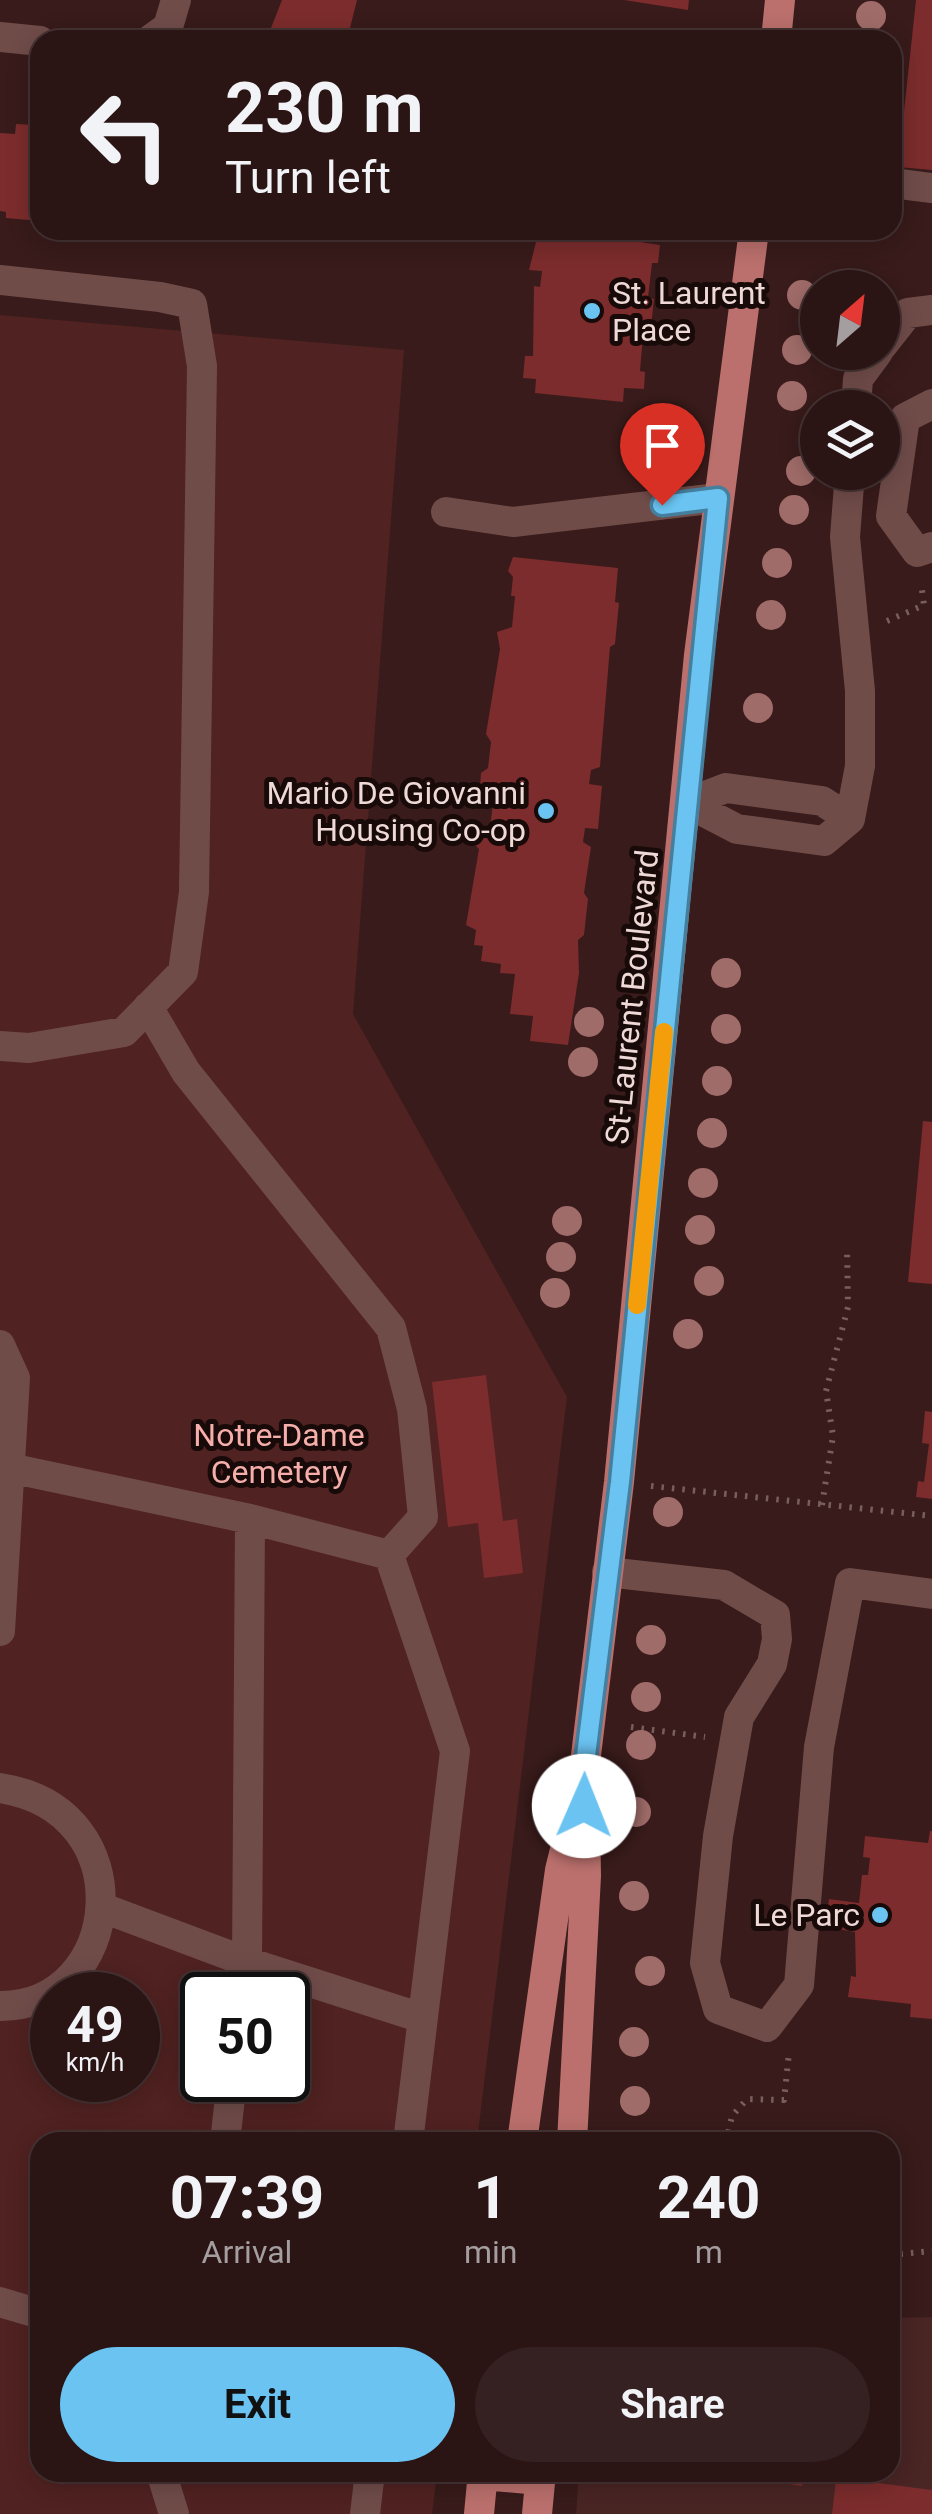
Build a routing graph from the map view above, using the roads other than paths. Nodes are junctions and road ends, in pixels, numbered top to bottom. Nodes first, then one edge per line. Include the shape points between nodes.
1 (176, 0) edge
2 (780, 0) edge
3 (164, 30) edge
4 (777, 30) edge
5 (0, 37) edge
6 (30, 39) edge
7 (902, 184) edge
8 (932, 188) edge
9 (753, 240) edge
10 (0, 280) edge
11 (932, 310) edge
12 (900, 323) edge
13 (932, 404) edge
14 (849, 490) edge
15 (718, 498) junction
16 (446, 512) dead end
17 (932, 547) edge
18 (687, 803) junction
19 (148, 1008) junction
20 (0, 1046) edge
21 (0, 1345) edge
22 (6, 1468) edge
23 (250, 1519) junction
24 (389, 1555) junction
25 (607, 1572) junction
26 (932, 1594) edge
27 (0, 1631) edge
28 (584, 1772) junction
29 (0, 1788) edge
30 (103, 1908) junction
31 (247, 1962) junction
32 (246, 1972) edge
33 (0, 2006) edge
34 (422, 2018) junction
35 (230, 2102) edge
36 (226, 2132) edge
37 (409, 2132) edge
38 (523, 2132) edge
39 (573, 2132) edge
40 (0, 2302) edge
41 (30, 2311) edge
42 (165, 2482) edge
43 (182, 2482) edge
44 (369, 2482) edge
45 (482, 2482) edge
46 (540, 2482) edge
47 (176, 2514) edge
48 (365, 2514) edge
49 (479, 2514) edge
50 (537, 2514) edge

1 - 3 street
2 - 4 main road
5 - 6 street
7 - 8 street
9 - 15 main road, St-Laurent Boulevard
10 - 19 street via 192,304 202,366 194,892 183,972
11 - 12 street via 908,313
13 - 17 street via 905,418 891,516 917,552
14 - 18 street via 845,537 860,691 860,766 850,819 822,801 726,788
15 - 16 street via 513,522
15 - 18 main road, St-Laurent Boulevard
18 - 25 main road, St-Laurent Boulevard
19 - 20 street via 124,1032 30,1048
19 - 24 street via 186,1072 392,1328 412,1409 424,1517
21 - 22 street via 15,1378
22 - 23 street
22 - 27 street
23 - 24 street
23 - 31 street
24 - 34 street via 454,1751
25 - 26 street via 724,1586 775,1616 772,1664 739,1717 705,1963 718,2008 767,2028 799,1985 819,1747 850,1583
25 - 28 main road, St-Laurent Boulevard
28 - 38 main road, St-Laurent Boulevard via 560,1870
28 - 39 main road, St-Laurent Boulevard via 586,1876
29 - 30 street via 29,1793 61,1810 86,1838 100,1871
30 - 31 street
30 - 33 street via 93,1943 72,1974 46,1994
31 - 32 street
31 - 34 street
34 - 37 street
35 - 36 street
40 - 41 street
42 - 47 street
43 - 47 street
44 - 48 street
45 - 49 main road
46 - 50 main road

